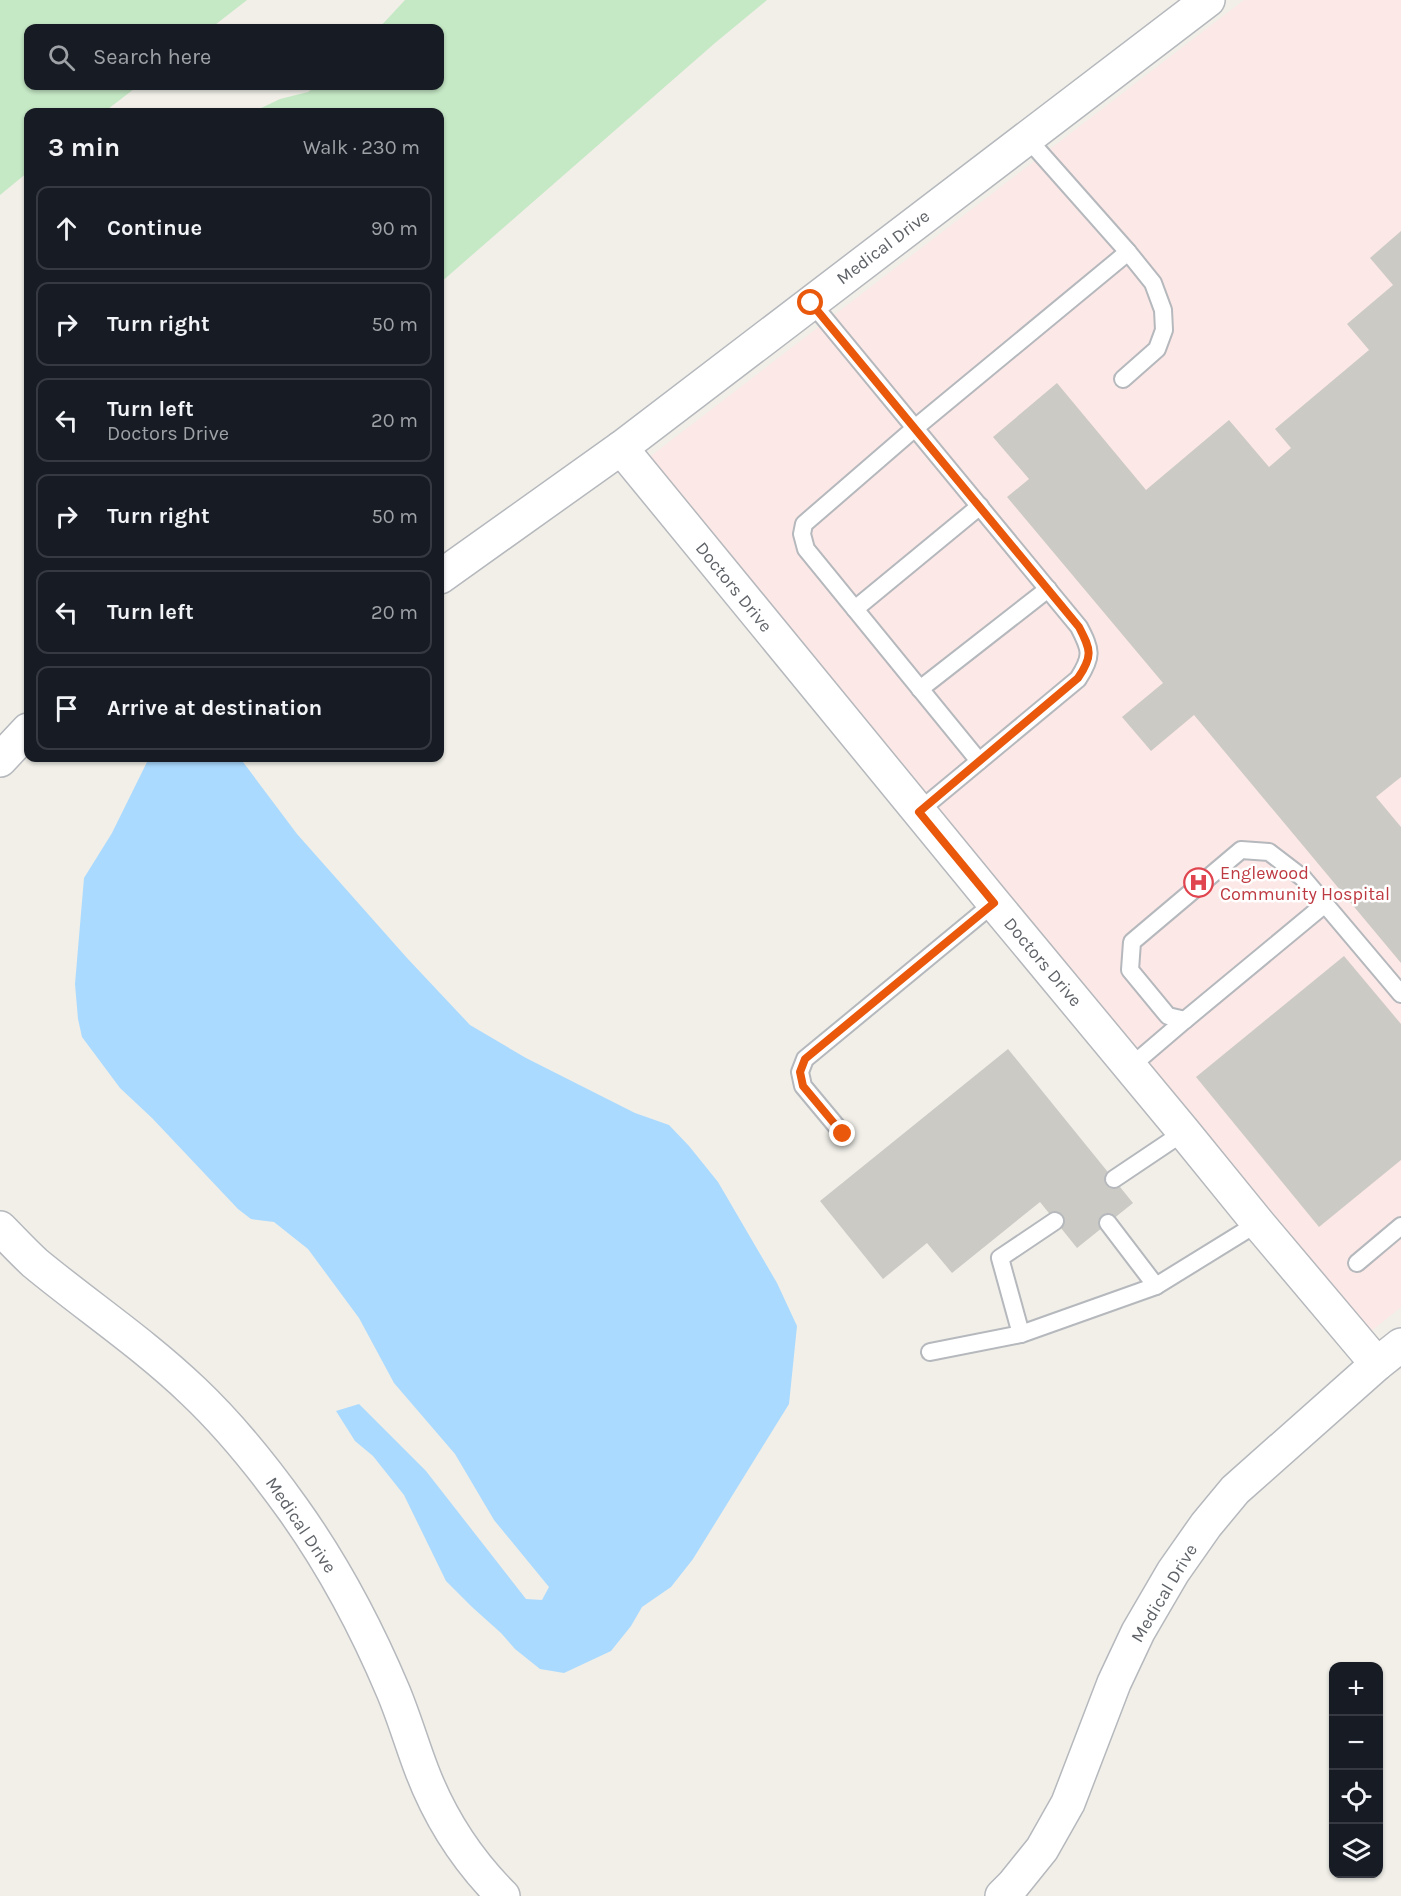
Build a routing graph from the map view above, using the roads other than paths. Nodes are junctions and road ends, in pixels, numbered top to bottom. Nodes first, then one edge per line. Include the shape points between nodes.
1 (1208, 0) edge
2 (1027, 138) junction
3 (1128, 252) junction
4 (811, 303) junction
5 (1123, 379) dead end
6 (915, 428) junction
7 (621, 448) junction
8 (980, 506) junction
9 (444, 574) edge
10 (1048, 589) junction
11 (855, 609) junction
12 (920, 689) junction
13 (24, 734) edge
14 (0, 760) edge
15 (979, 761) junction
16 (919, 812) junction
17 (994, 903) junction
18 (1325, 904) junction
19 (1401, 994) edge
20 (1185, 1020) junction
21 (1130, 1067) junction
22 (1184, 1132) junction
23 (843, 1134) dead end
24 (1114, 1179) dead end
25 (1055, 1221) dead end
26 (1108, 1223) dead end
27 (1258, 1223) junction
28 (1401, 1226) edge
29 (0, 1228) edge
30 (1357, 1263) dead end
31 (1156, 1286) junction
32 (1021, 1334) junction
33 (930, 1352) dead end
34 (1389, 1354) edge
35 (503, 1896) edge
36 (1002, 1896) edge

1 - 2 street, Medical Drive
2 - 3 lane
2 - 4 street, Medical Drive
3 - 5 lane via 1153,283 1163,310 1164,330 1156,349
3 - 6 lane
4 - 6 lane
4 - 7 street, Medical Drive
6 - 8 lane
6 - 11 lane via 804,524 806,549
7 - 9 street, Medical Drive
7 - 16 street, Doctors Drive
8 - 10 lane
8 - 11 lane
10 - 12 lane
10 - 15 lane via 1079,627 1089,646 1088,664 1078,678
11 - 12 lane
12 - 15 lane
13 - 14 street
15 - 16 lane
16 - 17 street, Doctors Drive
17 - 21 street, Doctors Drive
17 - 23 lane via 805,1059 800,1072 803,1086
18 - 19 lane
18 - 20 lane
18 - 20 lane via 1303,878 1269,852 1241,850 1132,942 1130,970 1167,1016
20 - 21 lane
21 - 22 street, Doctors Drive
22 - 24 lane
22 - 27 street, Doctors Drive
25 - 32 lane via 1000,1258
26 - 31 lane
27 - 31 lane
27 - 34 street, Doctors Drive
28 - 30 lane
29 - 35 street, Medical Drive via 34,1262 194,1391 243,1444 293,1509 334,1572 369,1639 439,1808 462,1847
31 - 32 lane
32 - 33 lane
34 - 36 street, Medical Drive via 1235,1490 1206,1525 1138,1632 1068,1803 1042,1849

